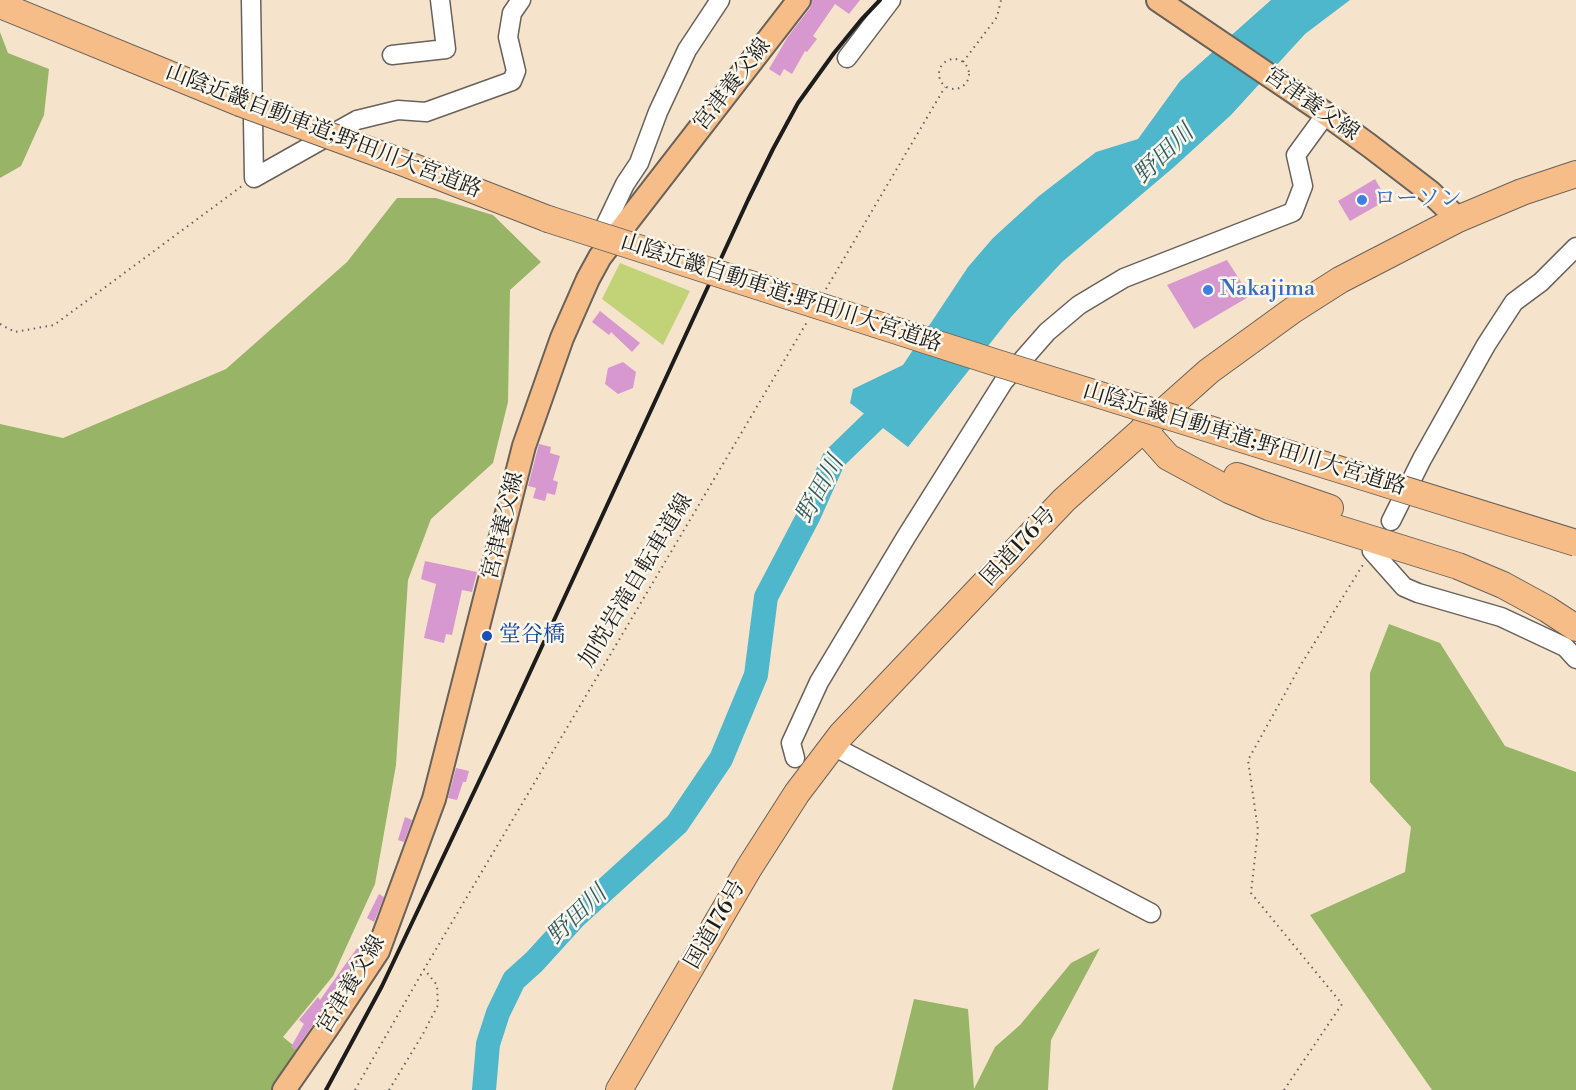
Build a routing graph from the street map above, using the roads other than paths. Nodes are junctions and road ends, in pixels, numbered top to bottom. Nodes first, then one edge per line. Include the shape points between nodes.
1 (251, 0) edge
2 (440, 0) edge
3 (521, 0) edge
4 (720, 0) edge
5 (799, 0) edge
6 (891, 0) edge
7 (1161, 2) edge
8 (0, 5) edge
9 (392, 55) dead end
10 (847, 58) dead end
11 (1321, 111) junction
12 (1576, 174) edge
13 (1458, 219) junction
14 (1576, 247) edge
15 (600, 257) junction
16 (1143, 429) junction
17 (1391, 521) dead end
18 (1576, 543) edge
19 (1373, 549) road end
20 (1576, 612) edge
21 (1576, 628) edge
22 (1576, 659) edge
23 (833, 746) junction
24 (795, 758) dead end
25 (1151, 913) dead end
26 (284, 1090) edge
27 (619, 1090) edge

1 - 3 street via 254,178 357,120 398,110 426,112 512,81 516,71 508,37 512,13
2 - 9 street via 446,49
4 - 15 street via 687,50 658,112 639,163 605,226
5 - 15 main road, 宮津養父線
6 - 10 street
7 - 11 main road, 宮津養父線
8 - 18 highway, 山陰近畿自動車道;野田川大宮道路, bridge via 240,103 548,219
11 - 13 main road, 宮津養父線 via 1430,192
11 - 24 street via 1296,155 1303,186 1293,212 1124,278 1079,305 1047,332 1004,381 819,682 791,743
12 - 13 highway, 国道176号
13 - 16 highway, 国道176号 via 1340,280 1293,310 1209,371
14 - 17 street via 1515,302 1480,356
15 - 26 main road, 宮津養父線 via 562,338 524,446 434,799 378,951
16 - 20 highway via 1183,445 1238,477 1458,552 1531,585
16 - 21 highway via 1168,457 1229,490 1269,507 1458,566 1503,585
16 - 23 highway, 国道176号 via 1064,500
19 - 22 street via 1404,587 1501,617 1565,647
23 - 25 street
23 - 27 highway, 国道176号 via 749,868

